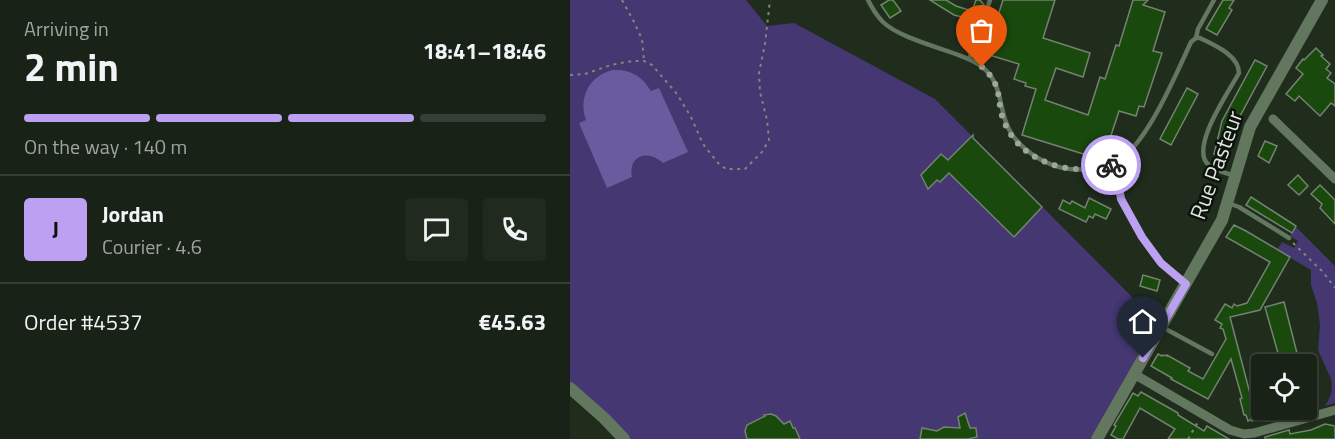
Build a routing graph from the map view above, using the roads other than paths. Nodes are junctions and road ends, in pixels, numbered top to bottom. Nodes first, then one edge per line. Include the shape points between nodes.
1 (868, 0) edge
2 (990, 0) edge
3 (1214, 0) edge
4 (1322, 0) edge
5 (1196, 38) junction
6 (969, 59) junction
7 (1273, 119) dead end
8 (1115, 164) junction
9 (1235, 176) junction
10 (1335, 179) edge
11 (1227, 203) junction
12 (1289, 238) road end
13 (1186, 284) junction
14 (1161, 327) junction
15 (1212, 354) dead end
16 (1134, 374) junction
17 (570, 388) edge
18 (1335, 410) edge
19 (1284, 420) edge
20 (1285, 425) junction
21 (624, 439) edge
22 (1097, 439) edge

1 - 6 lane via 884,24 898,33
2 - 6 lane
3 - 5 lane
4 - 9 street, Rue Pasteur via 1250,127
5 - 8 lane via 1143,135
5 - 9 lane via 1232,57 1239,66 1239,73 1208,127 1203,154 1210,166
6 - 8 lane via 990,74 999,91 1006,127 1026,150 1065,168 1084,170
7 - 10 street
8 - 13 lane via 1121,199 1142,237 1161,263
9 - 11 street, Rue Pasteur
11 - 12 lane
11 - 13 street, Rue Pasteur via 1222,220
13 - 14 street, Rue Pasteur
14 - 15 lane
14 - 16 street, Rue Pasteur
16 - 20 street via 1230,430 1244,434
16 - 22 street, Rue Pasteur
17 - 21 street
18 - 20 street
19 - 20 lane

